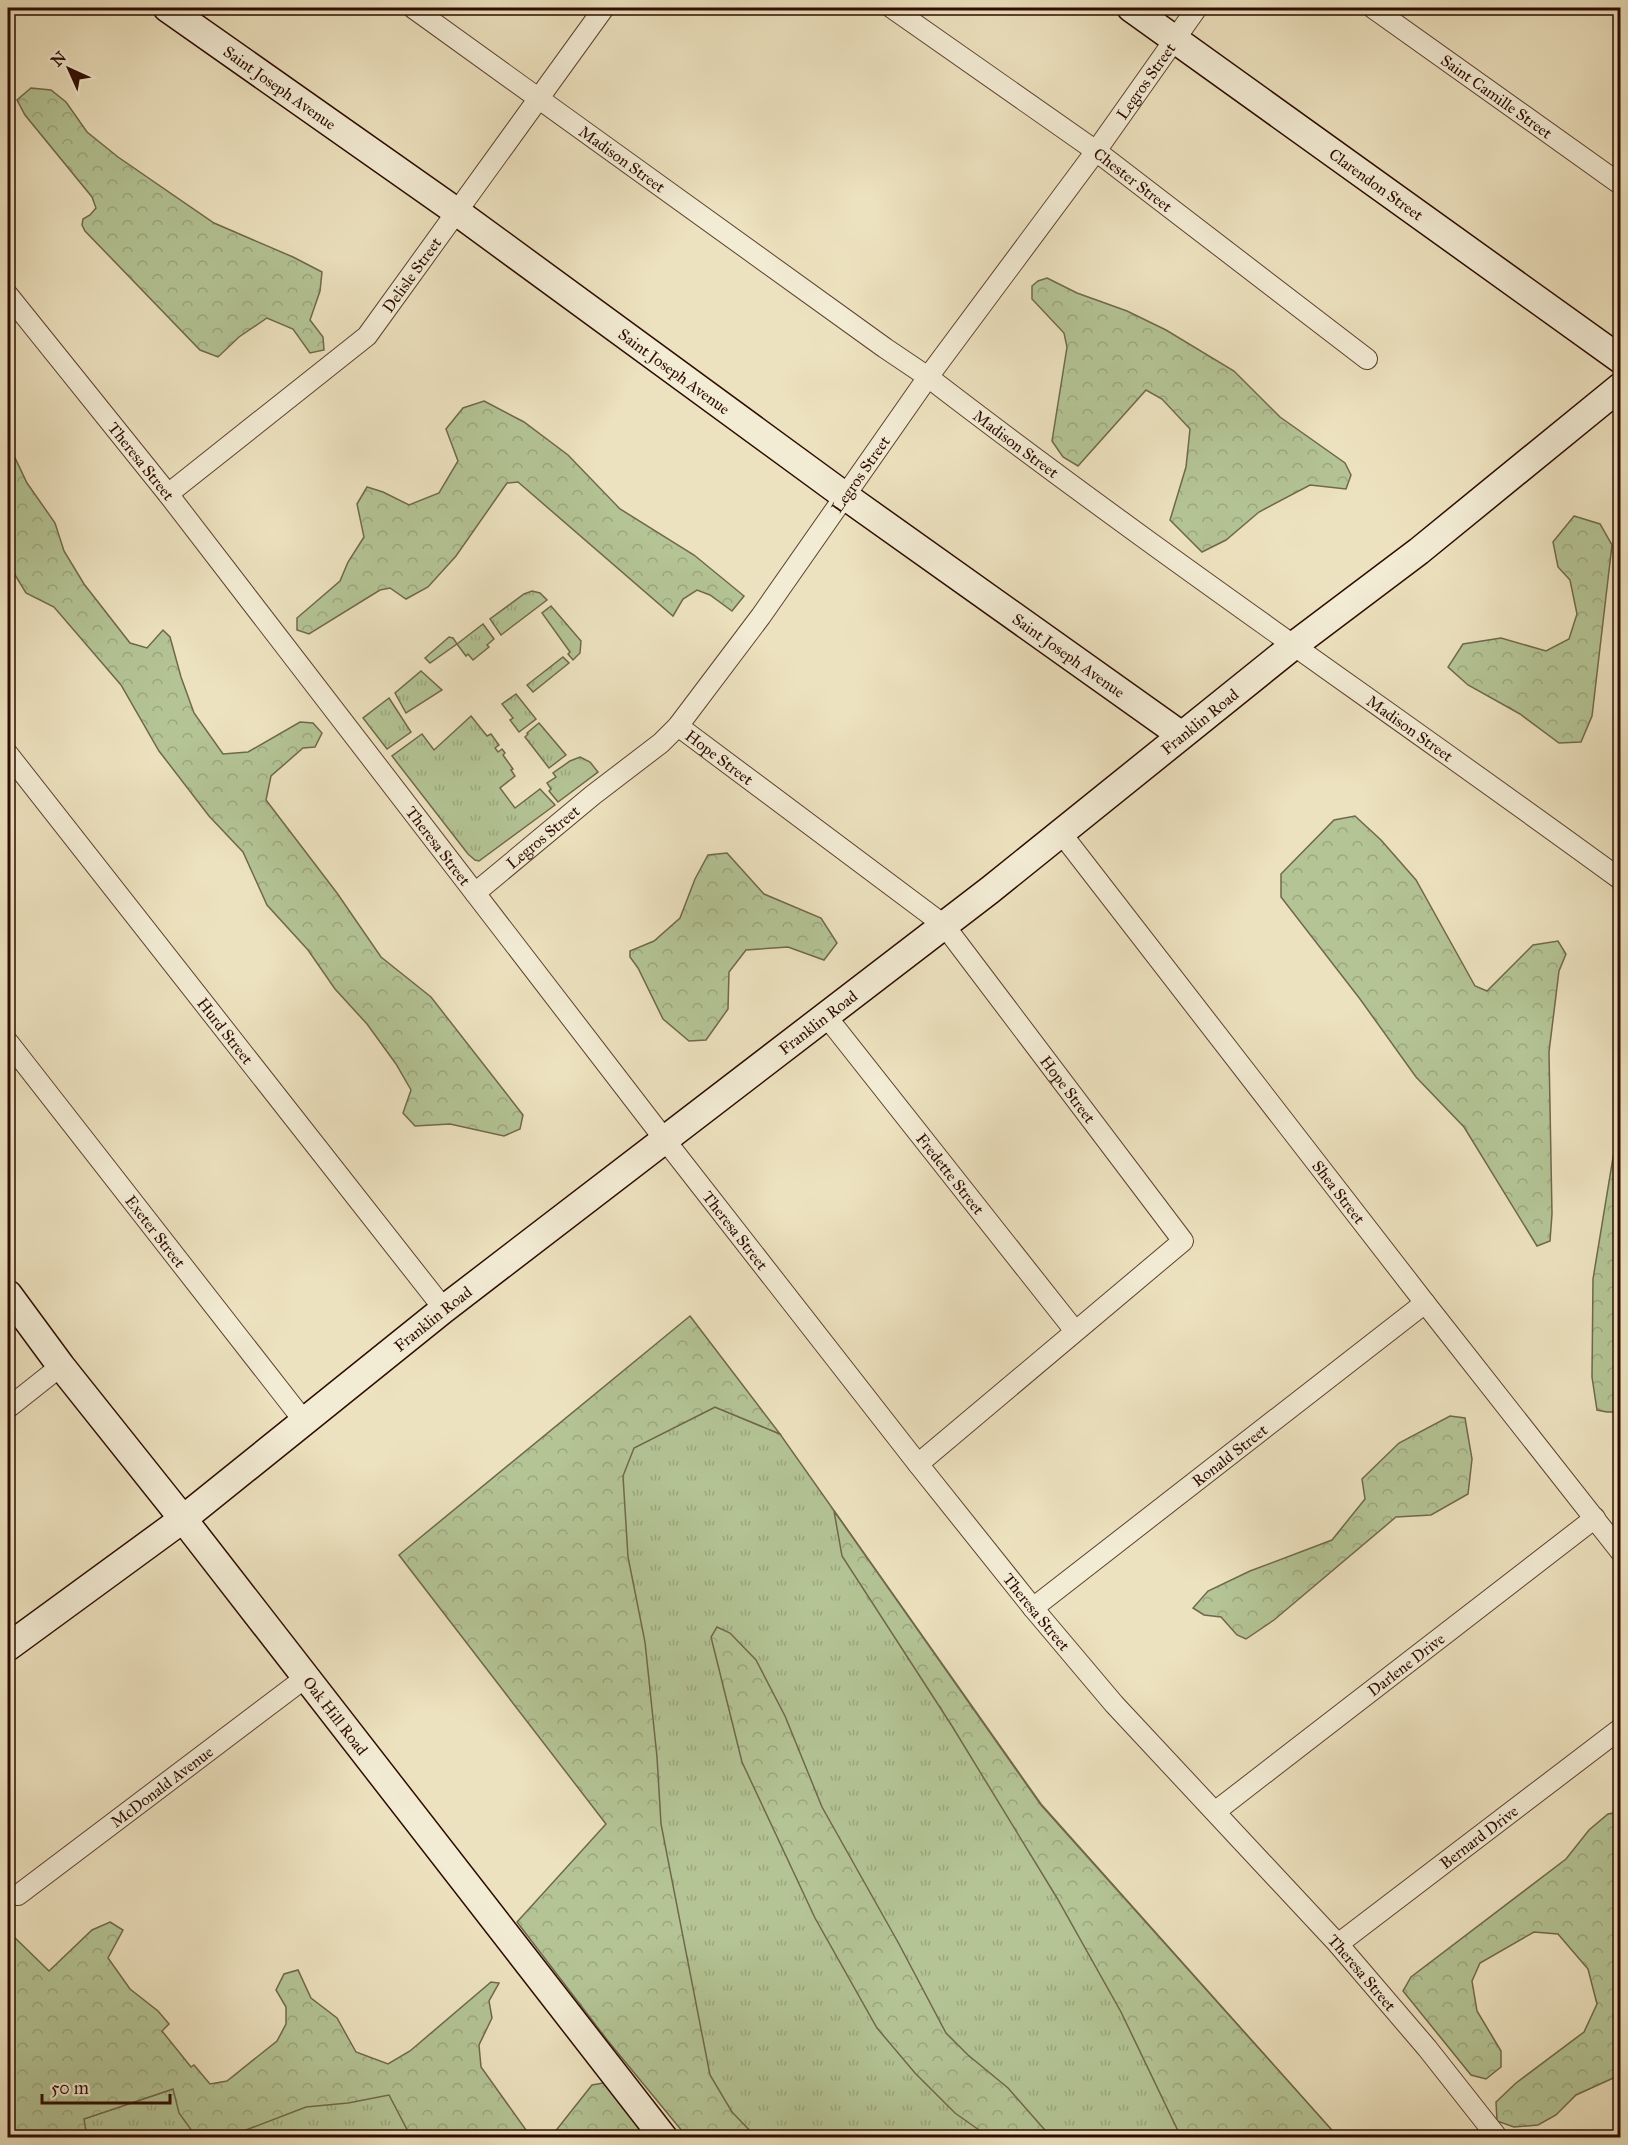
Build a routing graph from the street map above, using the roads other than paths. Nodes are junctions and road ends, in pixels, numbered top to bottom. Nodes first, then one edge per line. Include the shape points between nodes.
1 (167, 8) edge
2 (413, 8) edge
3 (604, 8) edge
4 (892, 8) edge
5 (1131, 8) edge
6 (1197, 8) edge
7 (1373, 8) edge
8 (1174, 38) junction
9 (540, 98) junction
10 (1096, 151) junction
11 (1620, 184) edge
12 (457, 212) junction
13 (8, 295) edge
14 (1367, 359) dead end
15 (1620, 359) edge
16 (928, 376) junction
17 (1620, 387) edge
18 (168, 494) junction
19 (845, 496) junction
20 (1293, 646) junction
21 (678, 726) junction
22 (1181, 735) junction
23 (8, 754) edge
24 (1061, 832) junction
25 (1620, 879) edge
26 (475, 893) junction
27 (944, 925) junction
28 (826, 1016) junction
29 (8, 1042) edge
30 (664, 1140) junction
31 (8, 1294) edge
32 (1425, 1303) junction
33 (444, 1309) junction
34 (1075, 1331) junction
35 (61, 1366) junction
36 (8, 1408) edge
37 (304, 1421) junction
38 (918, 1464) junction
39 (1594, 1518) junction
40 (183, 1519) junction
41 (1620, 1551) edge
42 (1033, 1608) junction
43 (8, 1647) edge
44 (306, 1678) junction
45 (1620, 1729) edge
46 (1216, 1811) junction
47 (18, 1895) dead end
48 (1338, 1944) junction
49 (664, 2138) edge
50 (1498, 2138) edge

1 - 12 street, Saint Joseph Avenue
2 - 9 street, Madison Street
3 - 9 street, Delisle Street
4 - 10 street, Chester Street
5 - 8 street, Clarendon Street
6 - 8 street, Legros Street
7 - 11 street, Saint Camille Street
8 - 10 street, Legros Street
8 - 15 street, Clarendon Street
9 - 12 street, Delisle Street
9 - 16 street, Madison Street
10 - 14 street, Chester Street
10 - 16 street, Legros Street
12 - 18 street, Delisle Street via 367,336
12 - 19 street, Saint Joseph Avenue
13 - 18 street, Theresa Street
16 - 19 street, Legros Street
16 - 20 street, Madison Street
17 - 20 street, Franklin Road via 1419,551
18 - 26 street, Theresa Street
19 - 21 street, Legros Street
19 - 22 street, Saint Joseph Avenue
20 - 22 street, Franklin Road
20 - 25 street, Madison Street
21 - 26 street, Legros Street
21 - 27 street, Hope Street
22 - 24 street, Franklin Road
23 - 33 street, Hurd Street
24 - 27 street, Franklin Road
24 - 32 street, Shea Street
26 - 30 street, Theresa Street
27 - 28 street, Franklin Road
27 - 34 street, Hope Street via 1183,1241
28 - 30 street, Franklin Road
28 - 34 street, Fredette Street
29 - 37 street, Exeter Street
30 - 33 street, Franklin Road
30 - 38 street, Theresa Street
31 - 35 street, Oak Hill Road
32 - 39 street, Shea Street
32 - 42 street, Ronald Street
33 - 37 street, Franklin Road
34 - 38 street, Hope Street
35 - 36 street
35 - 40 street, Oak Hill Road
37 - 40 street, Franklin Road
38 - 42 street, Theresa Street
39 - 41 street, Shea Street
39 - 46 street, Darlene Drive
40 - 43 street, Franklin Road
40 - 44 street, Oak Hill Road
42 - 46 street, Theresa Street via 1114,1704
44 - 47 street, McDonald Avenue
44 - 49 street, Oak Hill Road
45 - 48 street, Bernard Drive
46 - 48 street, Theresa Street
48 - 50 street, Theresa Street

